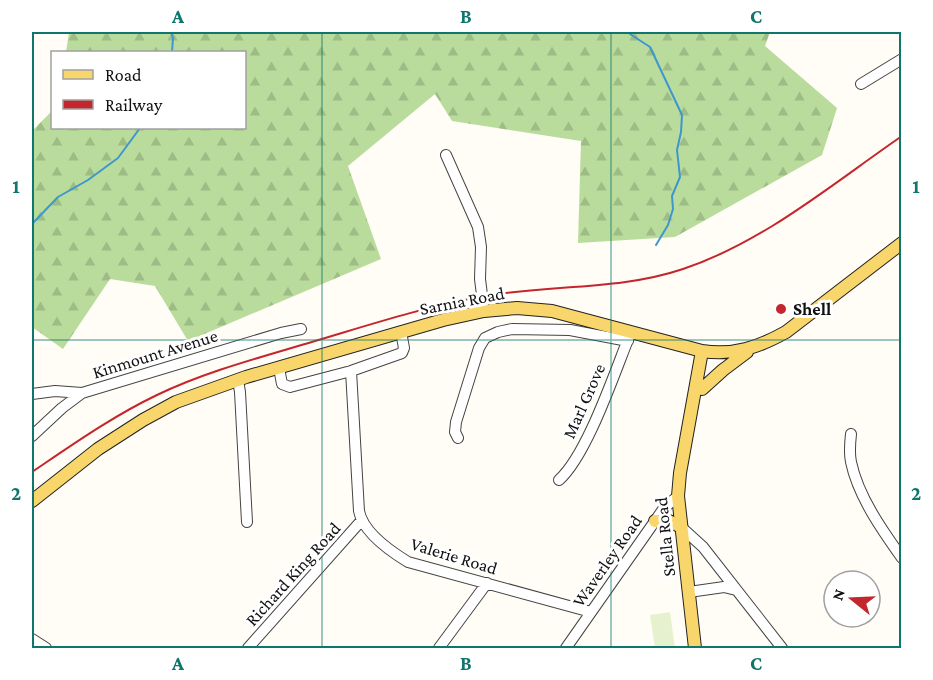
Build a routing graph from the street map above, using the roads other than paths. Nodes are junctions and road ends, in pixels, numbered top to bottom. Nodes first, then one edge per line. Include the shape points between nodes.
1 (902, 59) edge
2 (861, 84) dead end
3 (446, 155) dead end
4 (902, 243) edge
5 (484, 311) junction
6 (301, 329) dead end
7 (401, 332) junction
8 (630, 336) junction
9 (756, 346) junction
10 (706, 352) junction
11 (279, 368) junction
12 (351, 371) junction
13 (238, 380) junction
14 (702, 389) junction
15 (82, 393) junction
16 (32, 394) edge
17 (689, 423) junction
18 (851, 434) dead end
19 (32, 436) edge
20 (458, 438) dead end
21 (559, 480) dead end
22 (678, 496) junction
23 (32, 501) edge
24 (362, 521) junction
25 (655, 521) junction
26 (247, 522) dead end
27 (681, 527) junction
28 (902, 558) edge
29 (487, 583) junction
30 (736, 590) junction
31 (689, 592) junction
32 (591, 612) junction
33 (32, 639) edge
34 (46, 648) edge
35 (248, 648) edge
36 (439, 648) edge
37 (566, 648) edge
38 (695, 648) edge
39 (782, 648) edge

1 - 2 street
3 - 5 street via 478,227
4 - 9 main road, Sarnia Road via 786,332
5 - 7 main road, Sarnia Road
5 - 8 main road, Sarnia Road via 552,310
6 - 15 street, Kinmount Avenue
7 - 11 main road, Sarnia Road
7 - 12 street via 402,353
8 - 10 main road, Sarnia Road
8 - 20 street via 512,328 492,334 482,343 476,360 456,422
8 - 21 street, Marl Grove via 584,444
9 - 10 main road, Sarnia Road via 732,353
9 - 14 main road
10 - 14 main road, Stella Road
10 - 17 main road, Stella Road
11 - 12 street via 282,384 290,387
11 - 13 main road, Sarnia Road
12 - 24 street
13 - 23 main road, Sarnia Road via 176,402 143,420 98,449
13 - 26 street
14 - 17 main road, Stella Road
15 - 16 street
15 - 19 street, Kinmount Avenue
17 - 22 main road, Stella Road
18 - 28 street via 854,473
22 - 25 street, Waverley Road
22 - 27 main road, Stella Road
24 - 29 street, Valerie Road via 391,551 408,562
24 - 35 street, Richard King Road
25 - 27 main road via 669,520
25 - 32 street, Waverley Road
27 - 30 street via 703,547
27 - 31 main road, Stella Road
29 - 32 street, Valerie Road
29 - 36 street
30 - 31 street via 724,587
30 - 39 street
31 - 38 main road, Stella Road
32 - 37 street, Waverley Road
33 - 34 street

